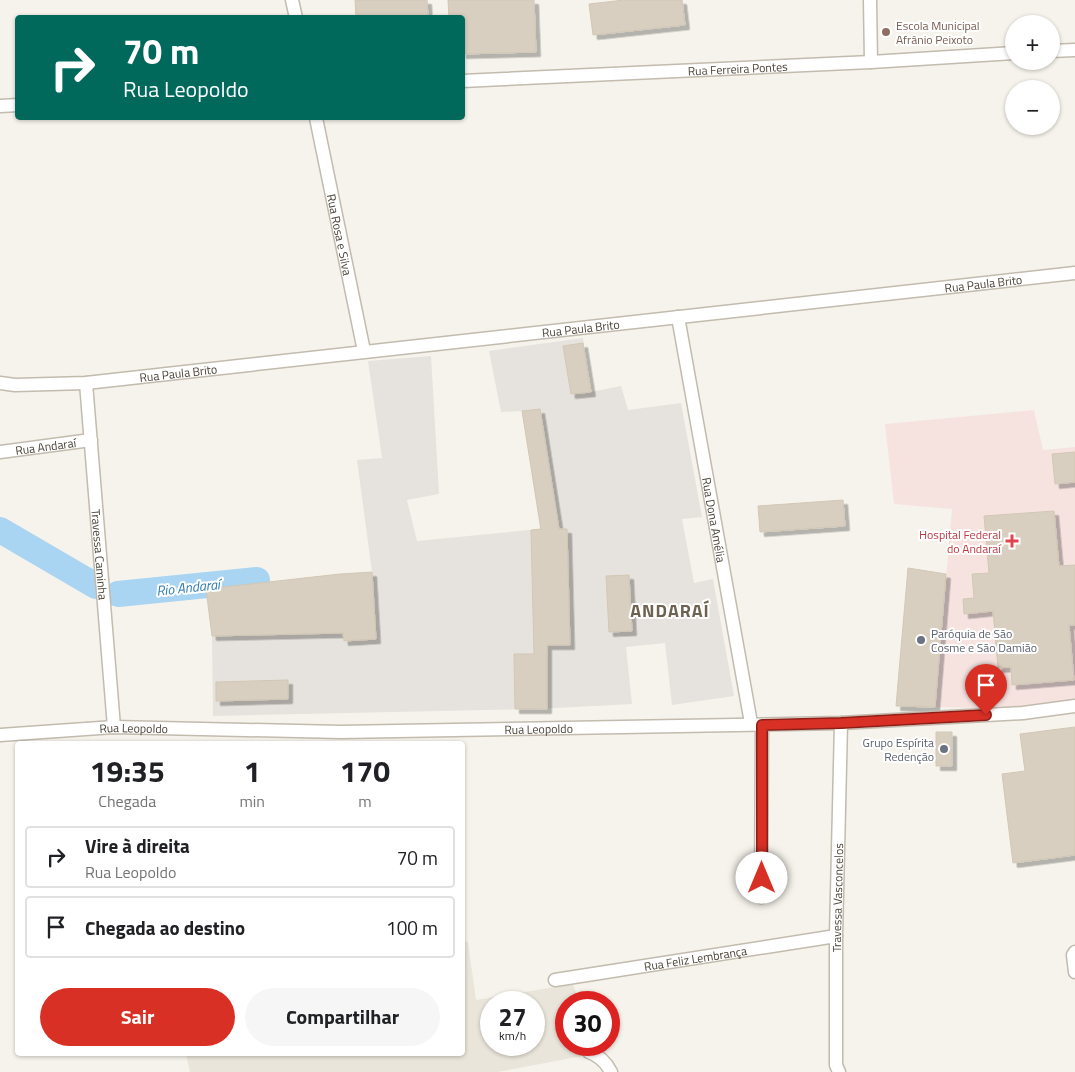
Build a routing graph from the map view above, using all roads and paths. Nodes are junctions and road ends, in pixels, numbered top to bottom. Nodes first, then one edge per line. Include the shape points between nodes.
1 (292, 0) edge
2 (870, 0) edge
3 (295, 15) edge
4 (1075, 50) edge
5 (1060, 51) edge
6 (1005, 54) edge
7 (870, 62) junction
8 (465, 81) edge
9 (15, 105) edge
10 (0, 106) edge
11 (316, 120) edge
12 (1075, 273) edge
13 (678, 317) junction
14 (364, 351) junction
15 (0, 383) edge
16 (86, 383) junction
17 (91, 440) junction
18 (0, 452) edge
19 (1075, 706) edge
20 (841, 723) junction
21 (756, 724) junction
22 (114, 727) junction
23 (0, 735) edge
24 (761, 897) dead end
25 (836, 936) junction
26 (1075, 952) edge
27 (1075, 972) edge
28 (555, 980) dead end
29 (599, 1056) edge
30 (611, 1072) edge
31 (839, 1072) edge

1 - 3 street
2 - 7 street
4 - 5 street
6 - 7 street, Rua Ferreira Pontes
7 - 8 street, Rua Ferreira Pontes
9 - 10 street
11 - 14 street, Rua Rosa e Silva
12 - 13 street, Rua Paula Brito
13 - 14 street, Rua Paula Brito
13 - 21 street, Rua Dona Amélia
14 - 16 street, Rua Paula Brito
15 - 16 street, Rua Paula Brito
16 - 17 street, Travessa Caminha
17 - 18 street, Rua Andaraí
17 - 22 street, Travessa Caminha
19 - 20 street, Rua Leopoldo via 1023,713
20 - 21 street, Rua Leopoldo
20 - 25 street, Travessa Vasconcelos
21 - 22 street, Rua Leopoldo via 341,732
21 - 24 street, Rua Dona Amélia
22 - 23 street, Rua Leopoldo
25 - 28 street, Rua Feliz Lembrança
25 - 31 street, Travessa Vasconcelos via 836,1065
26 - 27 street
29 - 30 street

